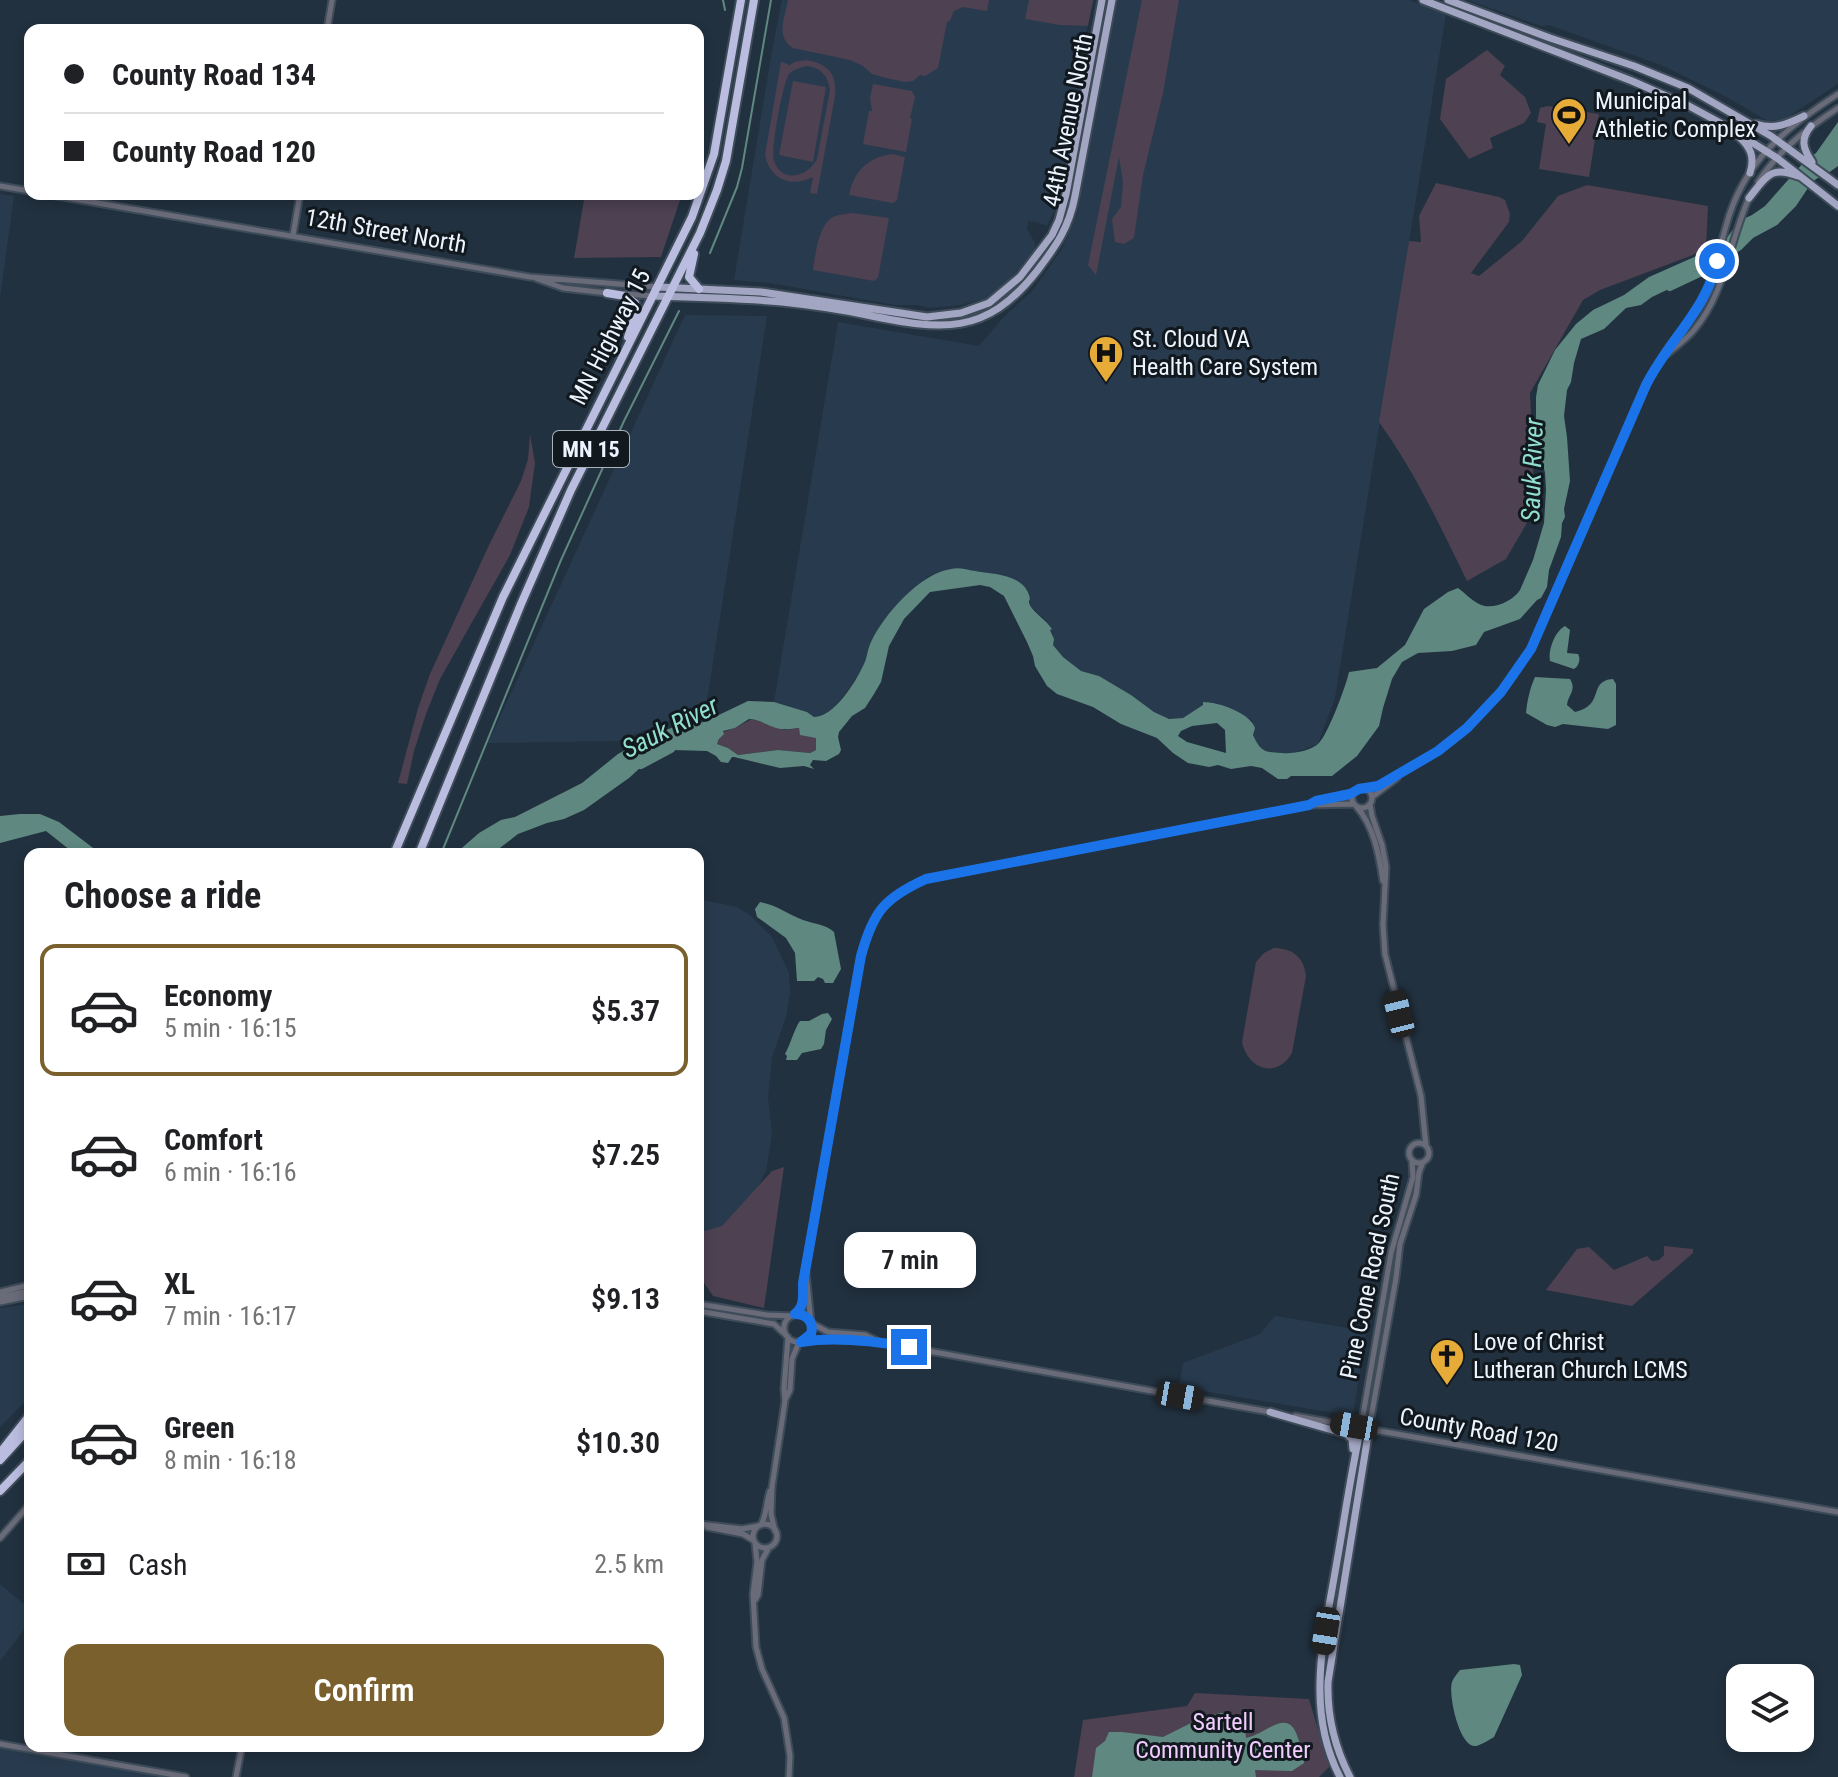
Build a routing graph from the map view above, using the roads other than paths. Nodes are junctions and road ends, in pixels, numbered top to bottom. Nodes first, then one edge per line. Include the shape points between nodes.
1 (332, 0) edge
2 (741, 0) edge
3 (754, 0) edge
4 (1102, 0) edge
5 (1112, 0) edge
6 (1423, 0) edge
7 (1448, 0) edge
8 (328, 24) edge
9 (1838, 94) edge
10 (1838, 108) edge
11 (1804, 116) junction
12 (1739, 117) junction
13 (1724, 125) junction
14 (1811, 126) junction
15 (1776, 139) junction
16 (1787, 146) junction
17 (1766, 151) junction
18 (1803, 153) junction
19 (1777, 158) junction
20 (1789, 170) junction
21 (1750, 173) junction
22 (704, 185) edge
23 (1838, 185) edge
24 (0, 186) edge
25 (24, 190) edge
26 (1749, 198) junction
27 (81, 200) edge
28 (299, 200) edge
29 (698, 200) edge
30 (1838, 206) edge
31 (700, 233) junction
32 (293, 235) junction
33 (530, 277) junction
34 (699, 289) junction
35 (656, 291) junction
36 (669, 292) junction
37 (607, 293) junction
38 (829, 306) junction
39 (1662, 358) junction
40 (602, 398) junction
41 (1414, 765) junction
42 (1364, 788) junction
43 (1355, 792) junction
44 (1371, 800) junction
45 (1309, 805) junction
46 (1355, 805) junction
47 (397, 848) edge
48 (421, 848) edge
49 (1384, 894) junction
50 (1424, 1121) junction
51 (1417, 1143) junction
52 (1426, 1146) junction
53 (1412, 1160) junction
54 (1423, 1162) junction
55 (806, 1272) junction
56 (24, 1292) edge
57 (0, 1297) edge
58 (704, 1305) edge
59 (704, 1312) edge
60 (794, 1315) junction
61 (811, 1322) junction
62 (788, 1337) junction
63 (800, 1342) junction
64 (878, 1342) junction
65 (785, 1401) junction
66 (1270, 1412) junction
67 (24, 1423) edge
68 (1365, 1428) junction
69 (24, 1434) edge
70 (0, 1453) edge
71 (1354, 1459) junction
72 (0, 1460) edge
73 (24, 1467) edge
74 (772, 1487) junction
75 (0, 1491) edge
76 (24, 1511) edge
77 (1838, 1512) edge
78 (704, 1525) edge
79 (704, 1526) edge
80 (760, 1526) junction
81 (775, 1531) junction
82 (0, 1538) edge
83 (754, 1542) junction
84 (771, 1546) junction
85 (754, 1601) junction
86 (0, 1744) edge
87 (24, 1748) edge
88 (45, 1752) edge
89 (241, 1752) edge
90 (186, 1777) edge
91 (236, 1777) edge
92 (789, 1777) edge
93 (1340, 1777) edge
94 (1350, 1777) edge

1 - 8 street
2 - 22 highway, MN Highway 15 / MN 15 via 721,121
3 - 31 highway, MN Highway 15 / MN 15 via 726,161
4 - 38 main road, 44th Avenue North via 1064,204 1050,238 1014,283 973,309 952,314 927,317
5 - 38 main road, 44th Avenue North via 1073,206 1057,245 1013,297 991,313 940,326
6 - 13 main road via 1652,89
7 - 12 main road via 1648,71
9 - 11 street
10 - 14 street
11 - 12 main road via 1776,127
11 - 15 street
12 - 15 main road
13 - 17 main road
13 - 21 main road via 1750,151
14 - 16 street
14 - 18 main road
15 - 16 main road
15 - 17 street
16 - 18 main road
16 - 19 street
17 - 19 main road
17 - 21 street
18 - 23 main road
19 - 20 main road
19 - 26 street
20 - 26 main road via 1771,173
20 - 30 main road
21 - 39 street via 1725,227 1701,304
24 - 25 street
26 - 39 street via 1717,294 1691,333
27 - 32 street, 12th Street North
28 - 32 street
29 - 35 highway, MN Highway 15 / MN 15
31 - 34 highway via 688,273
31 - 36 highway, MN Highway 15 / MN 15
32 - 33 street, 12th Street North
33 - 35 street, 12th Street North
33 - 37 street, 12th Street North via 563,288
34 - 36 main road
34 - 38 main road via 761,292
35 - 36 main road, 12th Street North
35 - 37 street, 12th Street North
35 - 40 highway, MN Highway 15 / MN 15
36 - 38 main road
36 - 48 highway, MN Highway 15 / MN 15 via 571,490
37 - 40 highway via 630,298 637,311
39 - 41 street via 1531,649 1477,719
40 - 47 highway, MN Highway 15 / MN 15 via 503,597
41 - 42 street via 1378,786
41 - 44 street
42 - 43 street
42 - 44 street
43 - 45 street
43 - 46 street
44 - 46 street via 1363,808
44 - 49 street, Pine Cone Road South via 1385,859
45 - 46 street
45 - 55 street via 926,879 887,902 868,931 861,956
46 - 49 street, Pine Cone Road South via 1374,838
49 - 50 street, Pine Cone Road South via 1385,954
50 - 51 street, Pine Cone Road South
50 - 52 street, Pine Cone Road South
51 - 52 street
51 - 53 street via 1410,1150
52 - 54 street via 1429,1156
53 - 54 street
53 - 68 street, Pine Cone Road South via 1413,1177 1391,1253
54 - 68 street, Pine Cone Road South via 1400,1244
55 - 60 street via 802,1306
55 - 61 street
56 - 57 street
58 - 60 street
59 - 62 street via 774,1324
60 - 61 street
60 - 62 street via 785,1325
61 - 63 street via 811,1334
61 - 64 street, County Road 120 via 828,1332 865,1335
62 - 63 street
62 - 65 street
63 - 64 street, County Road 120
63 - 65 street
64 - 66 street, County Road 120
65 - 74 street
66 - 68 street, County Road 120
66 - 71 main road via 1346,1434 1353,1442
67 - 70 highway
68 - 71 main road, Pine Cone Road South
68 - 77 street, County Road 120
68 - 94 main road, Pine Cone Road South via 1328,1682 1334,1737
69 - 72 highway
71 - 93 main road, Pine Cone Road South via 1319,1677 1322,1728
73 - 75 highway
74 - 80 street
74 - 81 street
76 - 82 street
78 - 80 street
79 - 83 street via 740,1533
80 - 81 street
80 - 83 street
81 - 84 street
83 - 84 street
83 - 85 street
84 - 85 street via 763,1556
85 - 92 street via 756,1647 787,1727
86 - 87 street
88 - 90 street
89 - 91 street

